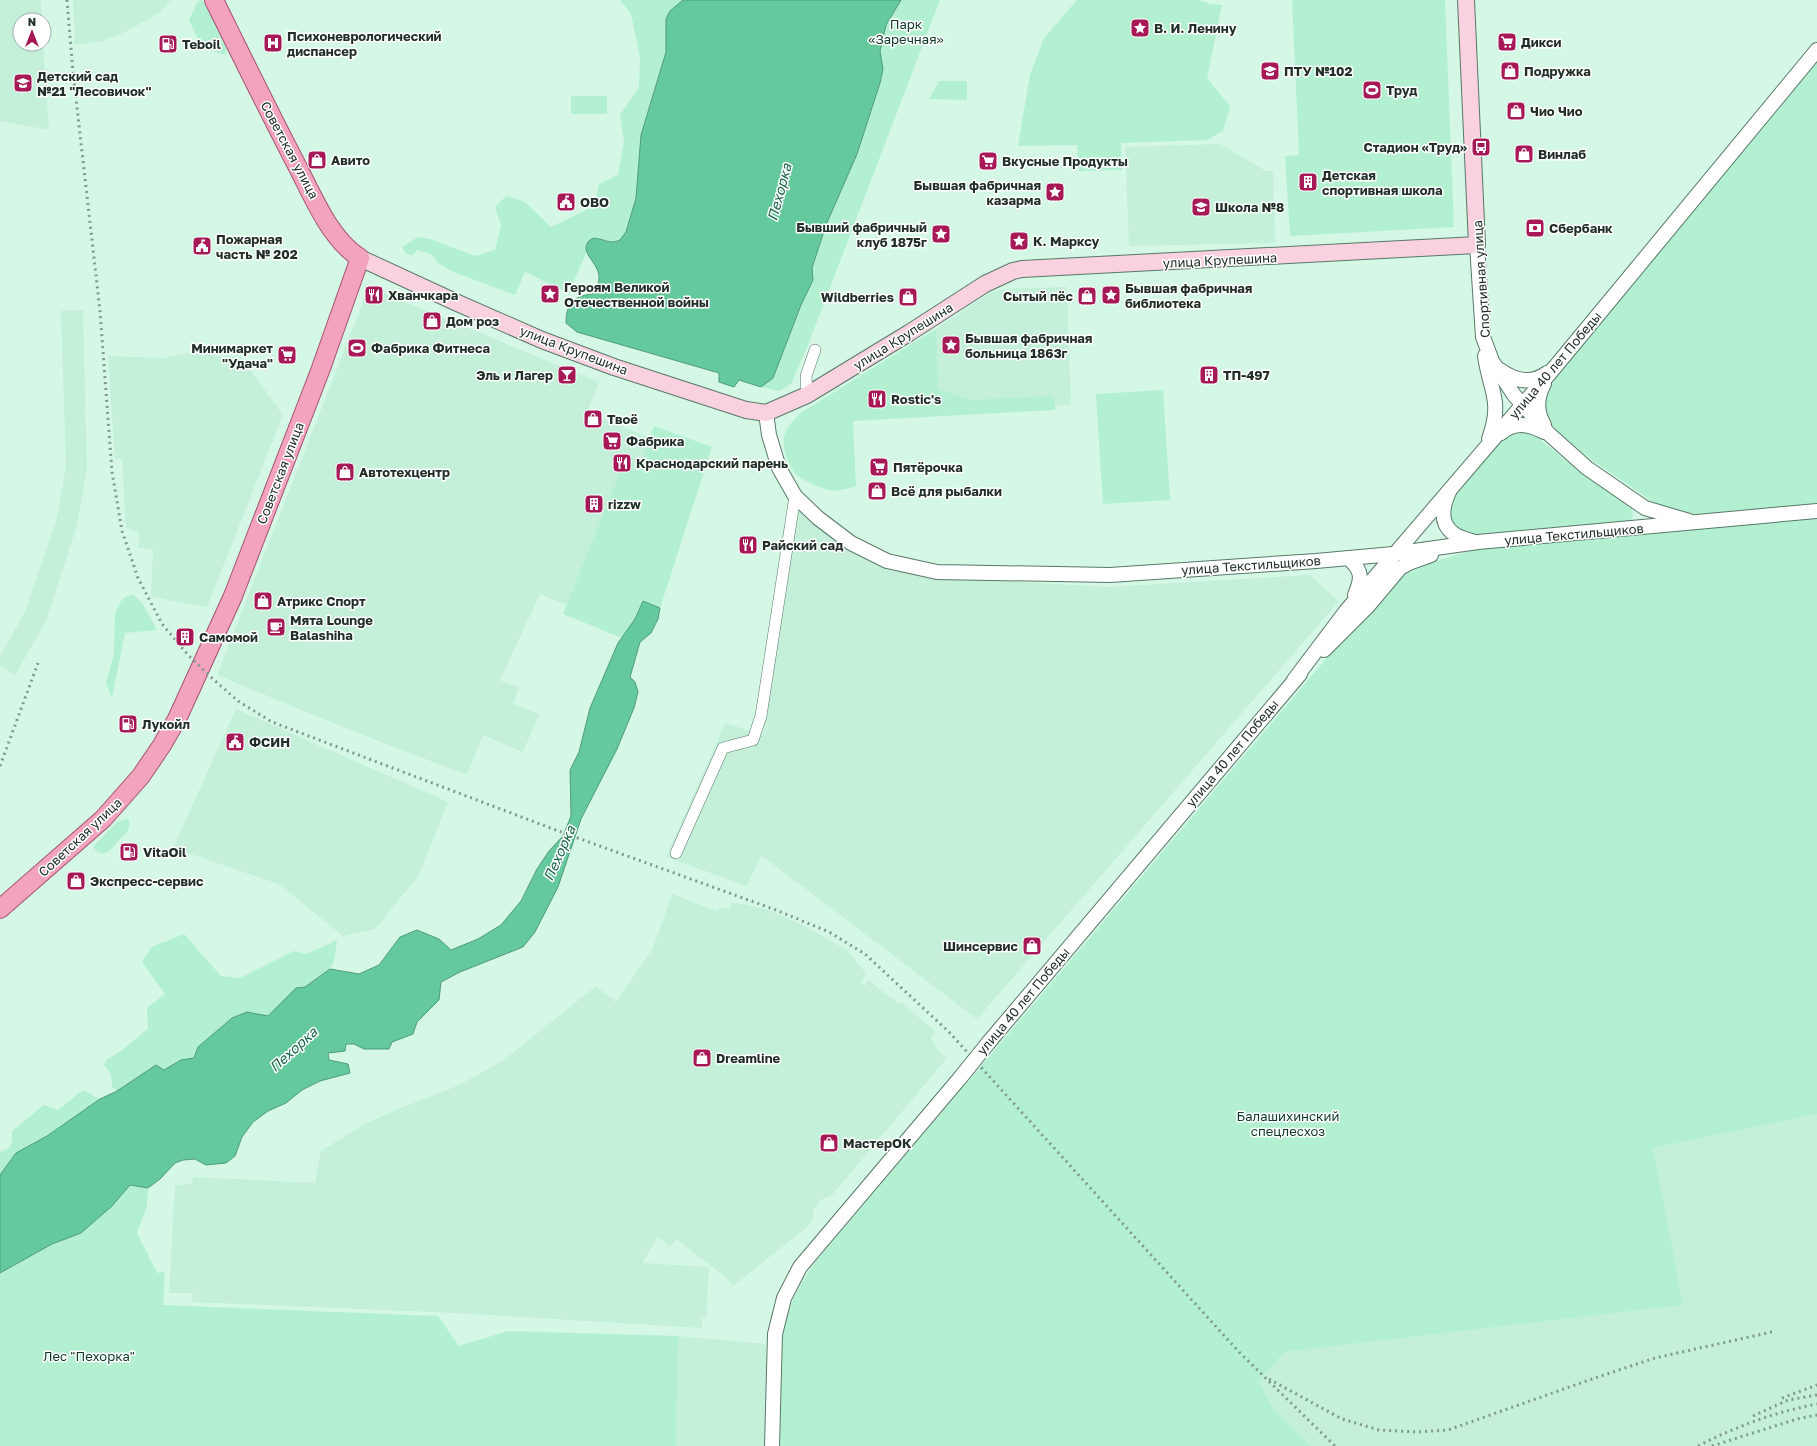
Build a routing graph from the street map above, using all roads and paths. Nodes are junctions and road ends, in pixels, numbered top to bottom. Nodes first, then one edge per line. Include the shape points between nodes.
1 (214, 0) edge
2 (1466, 0) edge
3 (1817, 50) edge
4 (1477, 246) junction
5 (360, 258) junction
6 (1483, 337) junction
7 (814, 350) dead end
8 (1492, 361) junction
9 (1555, 367) junction
10 (807, 395) junction
11 (1522, 404) junction
12 (766, 413) junction
13 (1549, 434) junction
14 (1483, 449) junction
15 (1454, 485) junction
16 (795, 496) junction
17 (1645, 508) junction
18 (1817, 511) edge
19 (1697, 523) junction
20 (1633, 529) junction
21 (1478, 542) junction
22 (1393, 554) junction
23 (1348, 558) junction
24 (1346, 610) junction
25 (1294, 680) junction
26 (676, 853) dead end
27 (0, 909) edge
28 (772, 1446) edge

1 - 5 main road, Советская улица via 327,222 341,244
2 - 4 main road, Спортивная улица
3 - 9 street, улица 40 лет Победы
4 - 6 street, Спортивная улица
4 - 10 main road, улица Крупешина via 1013,271 974,290
5 - 12 main road, улица Крупешина via 542,340 700,396 746,410
5 - 27 main road, Советская улица via 320,371 233,596 177,719 141,776 103,819
6 - 8 street, Спортивная улица
6 - 14 street via 1496,408 1492,430
7 - 10 street via 806,376
8 - 9 street via 1507,375 1524,381 1538,379
8 - 11 street, Спортивная улица
9 - 11 street, улица 40 лет Победы
9 - 13 street via 1538,400 1539,415
10 - 12 main road, улица Крупешина
11 - 13 street, Спортивная улица
11 - 14 street, улица 40 лет Победы
12 - 16 street, улица Текстильщиков via 778,468
13 - 14 street via 1530,425 1516,425 1504,430
13 - 17 street, Спортивная улица via 1587,468
14 - 15 street, улица 40 лет Победы
15 - 21 street via 1444,507 1445,525 1457,537
15 - 22 street, улица 40 лет Победы
16 - 23 street, улица Текстильщиков via 818,518 851,543 887,561 937,572 1110,575
16 - 26 street via 761,716 753,740 723,748
17 - 19 street, Спортивная улица
17 - 20 street via 1645,523
18 - 19 street, улица Текстильщиков
19 - 20 street, улица Текстильщиков
20 - 21 street, улица Текстильщиков
21 - 22 street, улица Текстильщиков
21 - 25 street, улица 40 лет Победы via 1418,559 1400,568 1368,606
22 - 23 street, улица Текстильщиков
22 - 24 street, улица 40 лет Победы
23 - 24 street via 1358,569 1360,582
24 - 25 street, улица 40 лет Победы
25 - 28 street, улица 40 лет Победы, bridge via 800,1267 784,1298 775,1334

